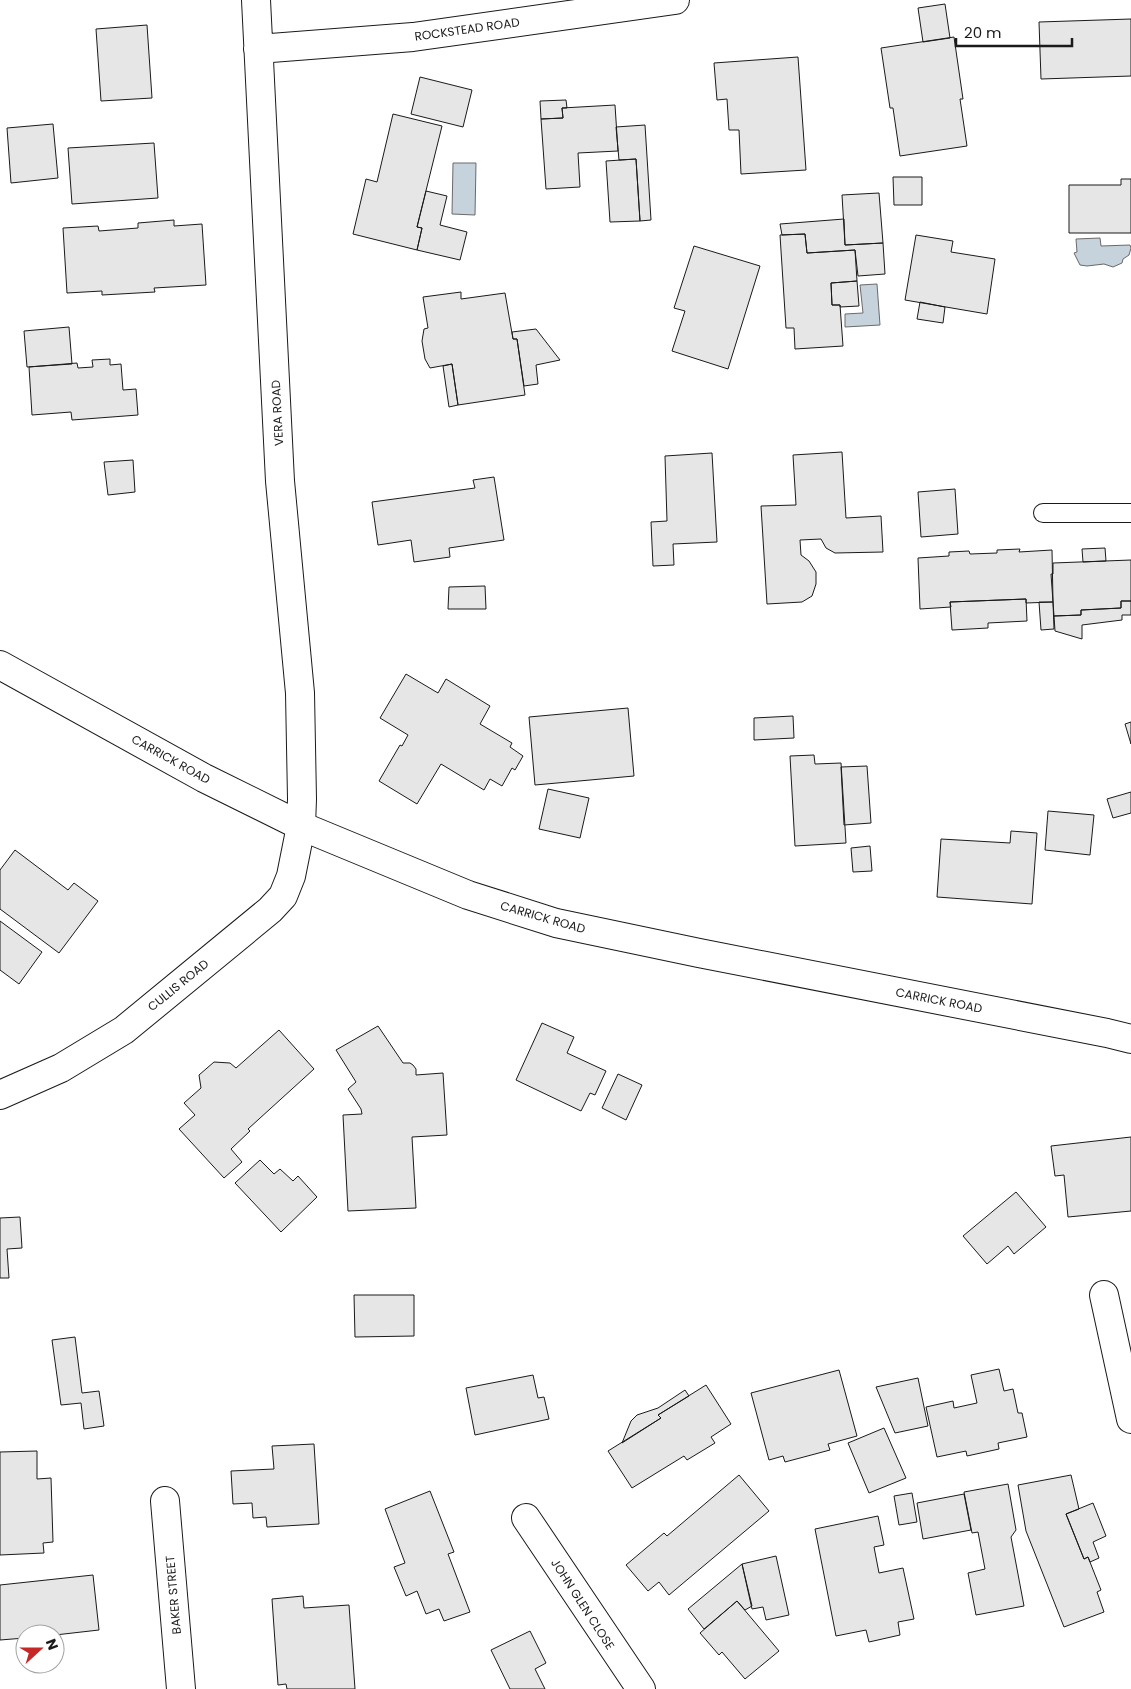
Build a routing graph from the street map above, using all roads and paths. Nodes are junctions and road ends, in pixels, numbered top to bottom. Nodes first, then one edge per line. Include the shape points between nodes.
1 (256, 0) edge
2 (675, 0) edge
3 (258, 49) junction
4 (1043, 513) dead end
5 (1131, 513) edge
6 (0, 665) edge
7 (301, 826) junction
8 (1131, 1039) edge
9 (0, 1095) edge
10 (1104, 1295) dead end
11 (1131, 1419) edge
12 (164, 1501) dead end
13 (526, 1518) dead end
14 (180, 1689) edge
15 (641, 1689) edge

1 - 3 street, VERA ROAD
2 - 3 street, ROCKSTEAD ROAD via 413,36
3 - 7 street, VERA ROAD via 280,481 300,693
4 - 5 lane
6 - 7 street, CARRICK ROAD via 204,778
7 - 8 street, CARRICK ROAD via 468,895 556,923
7 - 9 street, CULLIS ROAD via 291,876 283,896 270,910 124,1030 61,1068
10 - 11 street
12 - 14 street, BAKER STREET
13 - 15 street, JOHN GLEN CLOSE

